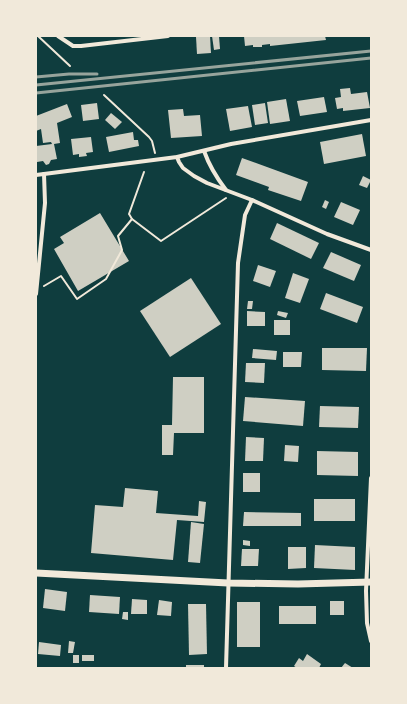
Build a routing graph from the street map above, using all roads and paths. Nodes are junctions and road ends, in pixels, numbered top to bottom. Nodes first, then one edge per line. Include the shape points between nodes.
1 (38, 36) edge
2 (58, 36) edge
3 (168, 36) edge
4 (70, 66) dead end
5 (104, 95) dead end
6 (371, 120) edge
7 (155, 150) dead end
8 (204, 150) junction
9 (177, 157) junction
10 (144, 172) dead end
11 (44, 174) junction
12 (36, 176) edge
13 (226, 190) junction
14 (226, 198) dead end
15 (252, 200) junction
16 (132, 219) junction
17 (371, 250) edge
18 (42, 288) dead end
19 (36, 294) edge
20 (371, 478) edge
21 (36, 573) edge
22 (369, 582) edge
23 (228, 583) junction
24 (371, 641) edge
25 (226, 668) edge

1 - 4 path
2 - 3 street via 73,46 81,46
5 - 7 path via 149,137
6 - 8 street
8 - 9 street
8 - 13 street via 213,172
9 - 11 street
9 - 13 street via 183,168 194,176
10 - 16 path via 129,214
11 - 12 street
11 - 19 street via 45,203
13 - 15 street
14 - 16 path via 161,241
15 - 17 street via 327,234
15 - 23 street via 245,215 238,262
16 - 18 path via 118,236 122,250 106,279 77,299 62,276
20 - 22 street
21 - 23 street
22 - 23 street
22 - 24 street via 366,591 366,623
23 - 25 street

